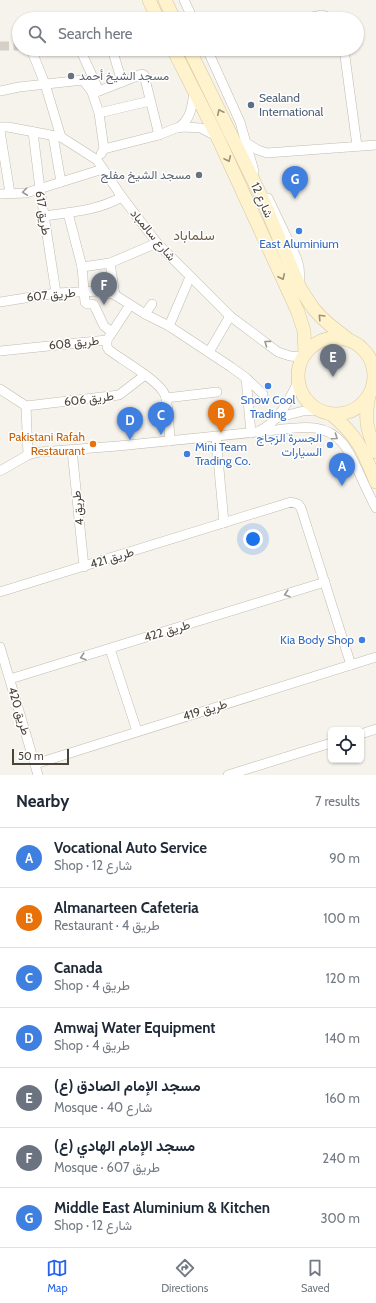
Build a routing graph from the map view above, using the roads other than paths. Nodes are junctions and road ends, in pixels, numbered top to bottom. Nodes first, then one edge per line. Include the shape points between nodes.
1 (149, 0) edge
2 (165, 0) edge
3 (184, 0) edge
4 (155, 12) edge
5 (171, 12) edge
6 (190, 12) edge
7 (36, 56) edge
8 (82, 56) edge
9 (113, 56) edge
10 (177, 56) edge
11 (192, 56) edge
12 (211, 56) edge
13 (345, 56) edge
14 (122, 82) junction
15 (45, 84) junction
16 (0, 91) edge
17 (95, 91) junction
18 (195, 92) junction
19 (150, 101) junction
20 (99, 114) junction
21 (0, 127) edge
22 (176, 128) junction
23 (0, 131) edge
24 (33, 132) junction
25 (160, 135) junction
26 (217, 136) junction
27 (57, 137) junction
28 (246, 143) junction
29 (376, 145) edge
30 (357, 146) junction
31 (104, 149) junction
32 (267, 153) junction
33 (97, 160) junction
34 (252, 165) junction
35 (103, 169) junction
36 (61, 182) junction
37 (40, 189) junction
38 (10, 193) junction
39 (0, 194) edge
40 (122, 198) junction
41 (68, 213) junction
42 (44, 216) junction
43 (157, 243) junction
44 (110, 263) junction
45 (82, 267) junction
46 (190, 277) junction
47 (300, 288) junction
48 (84, 292) junction
49 (56, 293) junction
50 (115, 295) junction
51 (0, 302) edge
52 (152, 304) dead end
53 (130, 305) junction
54 (145, 314) junction
55 (230, 316) junction
56 (169, 326) junction
57 (109, 336) junction
58 (349, 340) junction
59 (0, 351) edge
60 (209, 352) junction
61 (303, 355) junction
62 (145, 375) junction
63 (246, 378) junction
64 (298, 382) junction
65 (0, 389) edge
66 (217, 392) dead end
67 (263, 394) dead end
68 (369, 396) junction
69 (166, 398) junction
70 (26, 406) junction
71 (317, 410) junction
72 (332, 414) junction
73 (276, 418) junction
74 (254, 432) junction
75 (216, 437) junction
76 (170, 441) junction
77 (72, 450) junction
78 (376, 452) edge
79 (28, 454) junction
80 (0, 462) edge
81 (11, 464) junction
82 (0, 471) edge
83 (376, 482) edge
84 (376, 508) edge
85 (224, 522) junction
86 (84, 567) junction
87 (324, 582) junction
88 (0, 592) edge
89 (0, 647) edge
90 (110, 649) junction
91 (376, 657) edge
92 (351, 665) junction
93 (10, 680) junction
94 (376, 729) edge
95 (137, 731) junction
96 (364, 733) edge
97 (328, 744) edge
98 (35, 764) junction
99 (38, 775) edge
100 (228, 775) edge

1 - 4 street
2 - 5 street
3 - 6 street
7 - 15 street
8 - 17 street
9 - 14 street
10 - 18 street, شارع 12
47 -> 11 street, شارع 12 via 262,198
12 - 28 street via 238,117
13 - 30 street
14 - 17 street
14 - 19 street via 144,75
15 - 16 street
15 - 17 street via 82,80
15 - 27 street
17 - 20 street
18 - 22 street via 188,119
18 - 26 street, شارع 12
19 - 20 street
19 - 25 street
20 - 31 street
21 - 24 street, شارع سالمباد
22 - 25 street
22 - 26 street via 201,128
23 - 38 street
24 - 27 street, شارع سالمباد
24 - 37 street, طريق 617
25 - 31 street
26 -> 61 street, شارع 12 via 298,312 304,331
27 - 33 street, شارع سالمباد
27 - 36 street
28 - 32 street
28 - 34 street
29 - 30 street
30 - 32 street
31 - 33 street
32 - 34 street via 258,157
33 - 35 street, شارع سالمباد
34 - 47 street via 295,253 300,273
35 - 36 street
35 - 40 street, شارع سالمباد
36 - 37 street
37 -> 38 street via 26,193
37 - 42 street, طريق 617
38 - 39 street
40 - 41 street via 97,208
40 - 43 street, شارع سالمباد
41 - 42 street
41 - 45 street
42 - 49 street, طريق 617
43 - 44 street
43 - 46 street, شارع سالمباد
44 - 45 street
44 - 50 street
45 - 48 street
46 - 55 street, شارع سالمباد
46 - 56 street
58 -> 47 street, شارع 12 via 321,317
48 - 49 street, طريق 607
48 - 50 street, طريق 607 via 101,291
48 - 57 street via 85,302 93,304
49 - 51 street, طريق 607
50 - 53 street, طريق 607
52 - 54 street
53 - 54 street, طريق 607
53 - 57 street, طريق 608
54 - 56 street, طريق 607
55 - 60 street
61 -> 55 street, شارع سالمباد via 290,356 278,352
56 - 60 street, طريق 607
57 - 59 street, طريق 608
57 - 62 street via 109,350
58 - 61 street via 337,337 325,339
58 - 68 street via 362,348 369,356 373,367 374,378
60 - 63 street, طريق 607
61 - 64 street
62 - 69 street via 162,389
62 - 70 street, طريق 606 via 119,395
63 - 67 street, طريق 607
63 - 74 street
64 - 71 street via 308,402
64 - 73 street
65 - 70 street
66 - 69 street
68 - 72 street via 353,411
68 - 78 street via 365,417
69 - 76 street
70 - 79 street
71 - 72 street
71 - 73 street
72 - 83 street via 359,443
73 - 74 street via 268,426
74 - 75 street
74 -> 84 street via 304,428 328,432 348,448
75 - 76 street
75 - 85 street
76 - 77 street
77 - 79 street
77 - 86 street, طريق 4
79 - 81 street
80 - 81 street
81 - 82 street
85 - 86 street, طريق 421
85 - 87 street, طريق 421 via 291,502 298,504
86 - 88 street, طريق 421
87 -> 90 street, طريق 422
87 - 92 street
89 - 93 street, طريق 420
90 -> 93 street, طريق 422
90 - 95 street
91 - 92 street, طريق 419
92 - 95 street, طريق 419
93 - 98 street, طريق 420
94 - 96 street
95 - 98 street, طريق 419
97 - 100 street
98 - 99 street, طريق 420

